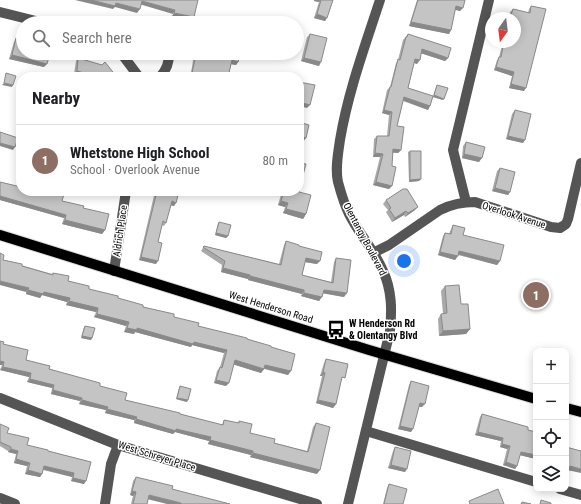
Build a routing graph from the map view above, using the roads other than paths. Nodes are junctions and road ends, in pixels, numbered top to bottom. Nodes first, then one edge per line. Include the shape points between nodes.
1 (380, 0) edge
2 (489, 0) edge
3 (0, 12) edge
4 (16, 16) edge
5 (126, 60) edge
6 (169, 60) edge
7 (135, 72) edge
8 (164, 72) edge
9 (581, 163) edge
10 (125, 196) edge
11 (466, 202) junction
12 (0, 235) edge
13 (373, 253) junction
14 (114, 271) junction
15 (385, 355) junction
16 (0, 398) edge
17 (533, 398) edge
18 (569, 409) edge
19 (581, 412) edge
20 (366, 431) junction
21 (118, 445) junction
22 (533, 481) edge
23 (569, 492) edge
24 (581, 495) edge
25 (0, 498) edge
26 (15, 504) edge
27 (105, 504) edge
28 (317, 504) edge
29 (348, 504) edge

1 - 13 street, Olentangy Boulevard via 344,116 337,158 338,180 348,214
2 - 11 street via 453,150
3 - 4 street
5 - 7 street
6 - 8 street
9 - 11 street, Overlook Avenue via 568,219 560,228 475,202
10 - 14 street, Aldrich Place
11 - 13 street, Overlook Avenue via 440,210
12 - 14 main road, West Henderson Road
13 - 15 street, Olentangy Boulevard via 383,271 391,300 392,315
14 - 15 main road, West Henderson Road
15 - 17 main road, West Henderson Road
15 - 20 street, Olentangy Boulevard
16 - 21 street, West Schreyer Place
18 - 19 main road
20 - 22 street
20 - 29 street, Olentangy Boulevard
21 - 27 street via 111,464
21 - 28 street, West Schreyer Place
23 - 24 street
25 - 26 street

